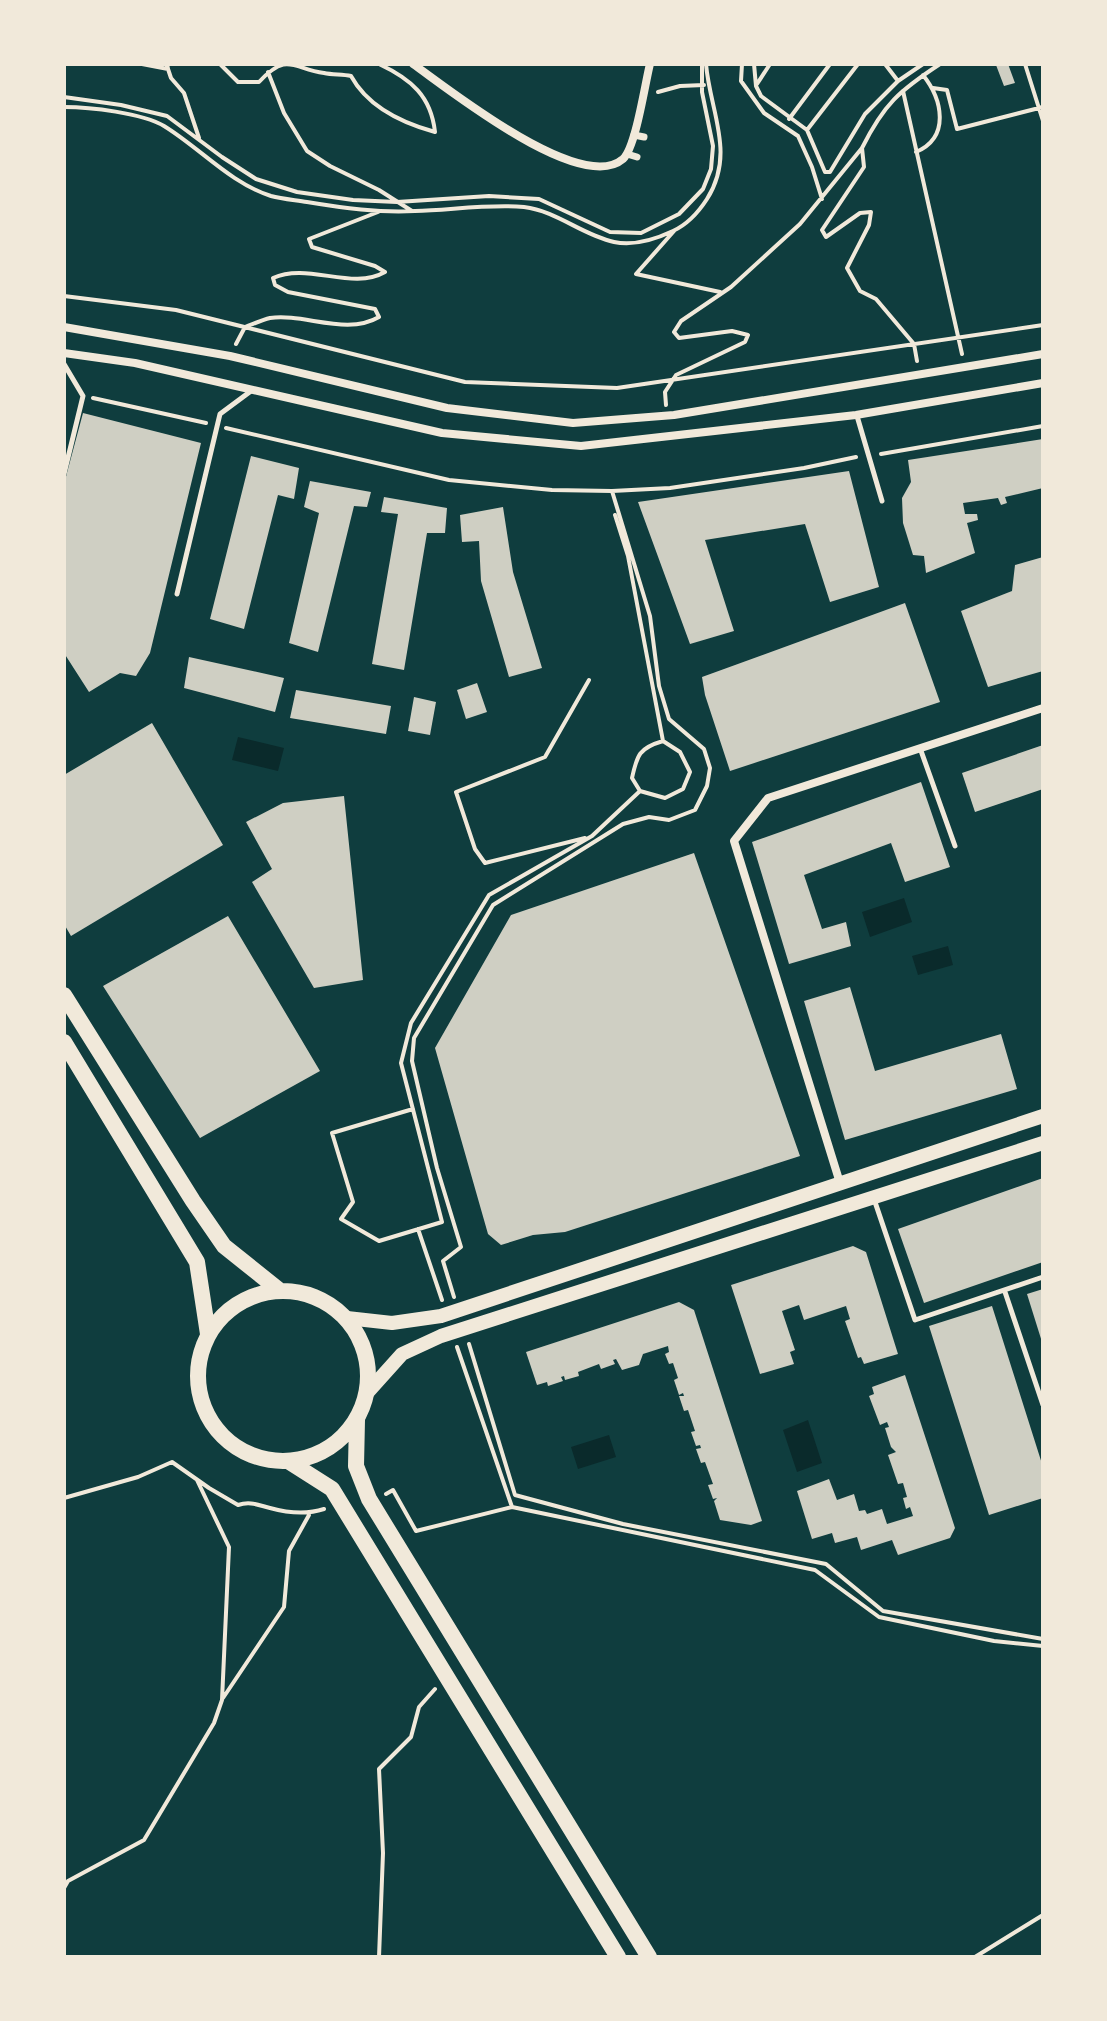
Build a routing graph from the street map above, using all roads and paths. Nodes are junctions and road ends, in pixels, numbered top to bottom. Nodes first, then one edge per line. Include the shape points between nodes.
1 (142, 64) edge
2 (220, 64) edge
3 (379, 64) edge
4 (413, 64) edge
5 (650, 64) edge
6 (704, 64) edge
7 (742, 64) edge
8 (754, 64) edge
9 (770, 64) edge
10 (830, 64) edge
11 (858, 64) edge
12 (885, 64) edge
13 (923, 64) edge
14 (940, 64) edge
15 (1025, 64) edge
16 (167, 66) edge
17 (268, 72) junction
18 (923, 75) junction
19 (898, 81) junction
20 (705, 85) junction
21 (756, 86) junction
22 (933, 88) junction
23 (644, 91) junction
24 (903, 91) junction
25 (64, 97) edge
26 (64, 107) edge
27 (1041, 108) edge
28 (789, 119) junction
29 (1043, 121) edge
30 (807, 130) junction
31 (200, 141) junction
32 (862, 148) junction
33 (916, 152) junction
34 (627, 154) junction
35 (637, 157) dead end
36 (830, 172) junction
37 (834, 183) junction
38 (822, 199) junction
39 (397, 202) junction
40 (379, 211) junction
41 (412, 212) junction
42 (676, 229) junction
43 (722, 293) junction
44 (64, 296) edge
45 (1043, 325) edge
46 (64, 327) edge
47 (245, 327) junction
48 (958, 337) junction
49 (914, 344) junction
50 (64, 353) edge
51 (1043, 354) edge
52 (230, 356) junction
53 (64, 364) edge
54 (965, 367) junction
55 (920, 375) junction
56 (671, 380) junction
57 (1043, 383) edge
58 (254, 388) junction
59 (83, 396) junction
60 (856, 415) junction
61 (667, 416) junction
62 (218, 426) junction
63 (1043, 426) edge
64 (868, 455) junction
65 (64, 474) edge
66 (612, 491) junction
67 (882, 501) dead end
68 (615, 515) dead end
69 (177, 594) dead end
70 (589, 680) dead end
71 (1043, 708) edge
72 (663, 741) junction
73 (920, 748) junction
74 (640, 791) junction
75 (592, 836) junction
76 (955, 846) dead end
77 (64, 995) edge
78 (64, 1042) edge
79 (413, 1109) junction
80 (1043, 1116) edge
81 (1043, 1143) edge
82 (840, 1183) junction
83 (874, 1198) junction
84 (418, 1229) junction
85 (1043, 1277) edge
86 (279, 1290) junction
87 (1005, 1292) junction
88 (452, 1312) junction
89 (347, 1318) junction
90 (458, 1331) junction
91 (208, 1334) junction
92 (367, 1393) junction
93 (1043, 1405) edge
94 (357, 1420) junction
95 (288, 1461) junction
96 (196, 1479) junction
97 (64, 1498) edge
98 (371, 1503) junction
99 (512, 1507) junction
100 (309, 1514) junction
101 (349, 1517) junction
102 (1043, 1639) edge
103 (1043, 1646) edge
104 (447, 1675) junction
105 (222, 1700) junction
106 (64, 1888) edge
107 (1043, 1915) edge
108 (379, 1957) edge
109 (618, 1957) edge
110 (649, 1957) edge
111 (975, 1957) edge

1 - 16 path
2 - 17 path via 238,82 259,82
3 - 17 path via 422,93 433,113 435,132 381,108 360,92 351,76 301,65
4 - 34 street via 544,150 592,168 606,168
5 - 23 street
6 - 20 path
7 - 38 path via 741,81 764,113 798,136
8 - 21 path
9 - 21 path
10 - 28 path
11 - 30 path
12 - 19 path
13 - 19 path
14 - 18 path
15 - 27 path
16 - 31 path via 184,93
17 - 39 path via 307,151
18 - 22 path
18 - 24 path
19 - 36 path via 865,114
20 - 23 path
20 - 39 path via 713,146 703,189 679,214 641,233 610,232 539,199 489,196
20 - 42 path via 722,150 719,180 688,224
21 - 28 path
22 - 27 path via 947,90 957,129
22 - 33 path via 941,108 937,131 927,147
23 - 34 street via 639,136
24 - 32 path via 882,109
24 - 33 path
25 - 31 path via 167,116
26 - 40 path via 163,125 225,171 270,196
27 - 29 path
28 - 30 path
30 - 36 path via 825,172
31 - 39 path via 256,179 297,192
32 - 37 path
32 - 49 path via 864,167 822,230 826,237 860,213 871,212 847,268 860,291 876,299
33 - 48 path
34 - 35 street
36 - 37 path
37 - 38 path
38 - 43 path
39 - 41 path
40 - 41 path
40 - 47 path via 309,239 312,247 385,272 375,278 273,278 288,292 375,309 379,317 345,324 271,318
41 - 42 path via 526,208 619,243 641,242
42 - 43 path via 636,274
43 - 56 path via 681,321 674,332 679,338 732,331 748,335 745,342
44 - 47 path via 176,310
45 - 48 path
46 - 52 street
47 - 52 path
47 - 56 path via 465,382 617,388
48 - 49 path
48 - 54 path
49 - 55 path
49 - 56 path
50 - 58 street
51 - 54 street
52 - 61 street via 447,408 573,423
53 - 59 lane
54 - 55 street
55 - 61 street
56 - 61 path via 665,392
57 - 60 street
58 - 60 street via 442,433 581,446
58 - 62 lane via 220,414
59 - 62 path
59 - 65 lane
60 - 64 lane
62 - 66 path via 449,480
62 - 69 lane
63 - 64 path
64 - 66 path via 670,488
64 - 67 lane
66 - 88 path via 650,616 669,719 704,749 710,768 707,786 695,810 669,820 649,817 623,824 493,905 414,1038 412,1061 461,1247 443,1261
68 - 72 path via 628,556
70 - 75 path via 545,757 456,792 485,863
71 - 73 street
72 - 74 path via 646,746 636,759 632,778
72 - 74 path via 680,752 690,772 683,789 665,798
73 - 76 lane
73 - 82 street via 768,798 734,841
74 - 75 path
75 - 79 path via 489,895 411,1023 401,1063
77 - 86 highway via 224,1246
78 - 91 highway via 197,1262
79 - 84 path via 442,1222
79 - 84 path via 332,1133 353,1202 341,1219 379,1241
80 - 82 main road
81 - 83 main road
82 - 88 main road
83 - 87 lane via 915,1320
83 - 90 main road
84 - 88 path
85 - 87 lane
86 - 89 highway via 316,1297
86 - 91 highway via 251,1296 226,1312
87 - 93 lane
88 - 89 main road via 392,1323
89 - 92 highway via 362,1340 369,1366
90 - 92 main road via 402,1354
90 - 99 path
90 - 102 path via 515,1495 623,1524 826,1564 883,1611
91 - 95 highway via 199,1358 198,1384 211,1421 238,1449
92 - 94 highway
94 - 95 highway via 339,1441 315,1455
94 - 98 highway via 356,1466
95 - 101 highway via 332,1489
96 - 97 path via 172,1462
96 - 100 path via 238,1505 248,1501
96 - 105 path via 229,1547
98 - 99 path via 393,1490 416,1531
98 - 110 highway
99 - 103 path via 815,1570 879,1617
100 - 101 path via 327,1508 340,1522
100 - 105 path via 289,1551 284,1607
101 - 104 highway
104 - 108 path via 419,1707 411,1737 379,1769
104 - 109 highway
105 - 106 path via 214,1723 144,1840
107 - 111 path

